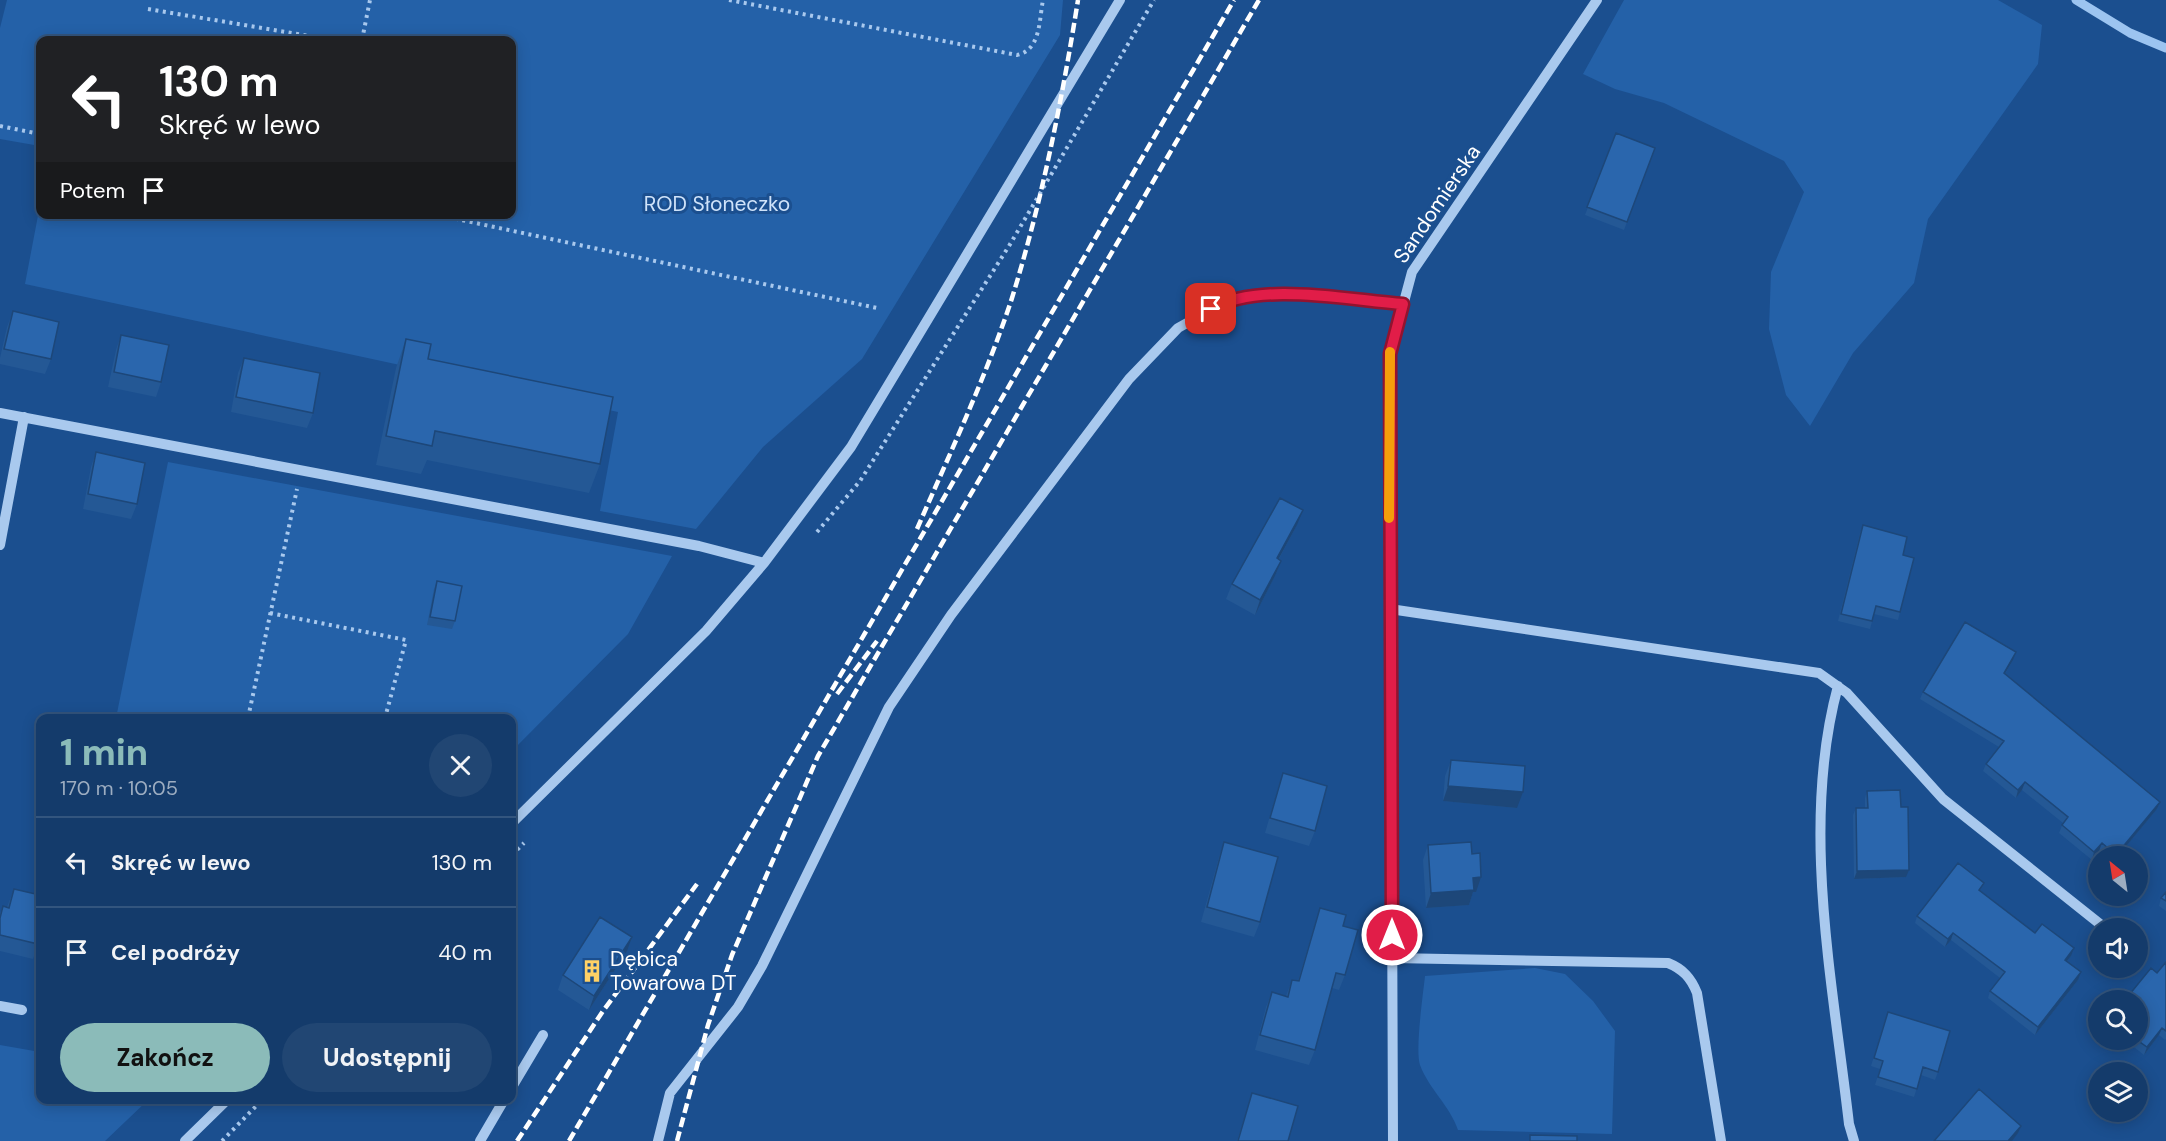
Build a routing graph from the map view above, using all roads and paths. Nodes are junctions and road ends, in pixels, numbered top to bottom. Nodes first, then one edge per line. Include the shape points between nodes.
1 (370, 0) edge
2 (729, 0) edge
3 (1043, 0) edge
4 (1120, 0) edge
5 (1597, 0) edge
6 (148, 9) dead end
7 (310, 36) edge
8 (363, 36) edge
9 (0, 126) edge
10 (36, 133) edge
11 (457, 219) edge
12 (1403, 304) junction
13 (877, 308) dead end
14 (0, 412) edge
15 (24, 417) junction
16 (300, 471) junction
17 (0, 545) edge
18 (764, 563) junction
19 (1390, 609) junction
20 (270, 613) junction
21 (1838, 686) junction
22 (249, 714) edge
23 (386, 714) edge
24 (516, 819) edge
25 (2092, 918) edge
26 (1392, 958) junction
27 (0, 1006) edge
28 (22, 1010) dead end
29 (543, 1035) dead end
30 (516, 1080) edge
31 (223, 1104) edge
32 (258, 1104) edge
33 (502, 1104) edge
34 (184, 1141) edge
35 (222, 1141) edge
36 (480, 1141) edge
37 (658, 1141) edge
38 (1394, 1141) edge
39 (1721, 1141) edge
40 (1854, 1141) edge

1 - 8 path
2 - 3 path via 1017,55 1028,53 1034,46
4 - 18 street via 851,447
5 - 12 street, Sandomierska via 1412,272
6 - 7 path
9 - 10 path
11 - 13 path
12 - 19 street, Sandomierska via 1390,354
12 - 37 street via 1289,294 1228,300 1178,328 1129,379 951,615 889,707 762,966 738,1007 670,1093
14 - 15 street
15 - 16 street
15 - 17 street
16 - 18 street via 699,546
16 - 20 path
18 - 24 street via 706,631
19 - 21 street via 1819,673
19 - 26 street, Sandomierska
20 - 22 path
20 - 23 path via 406,640
21 - 25 street via 1943,799
21 - 40 street via 1823,768 1821,848 1828,949
26 - 38 street, Sandomierska
26 - 39 street via 1668,963 1678,967 1697,993
27 - 28 street
29 - 30 street
31 - 34 street
32 - 35 path
33 - 36 street

